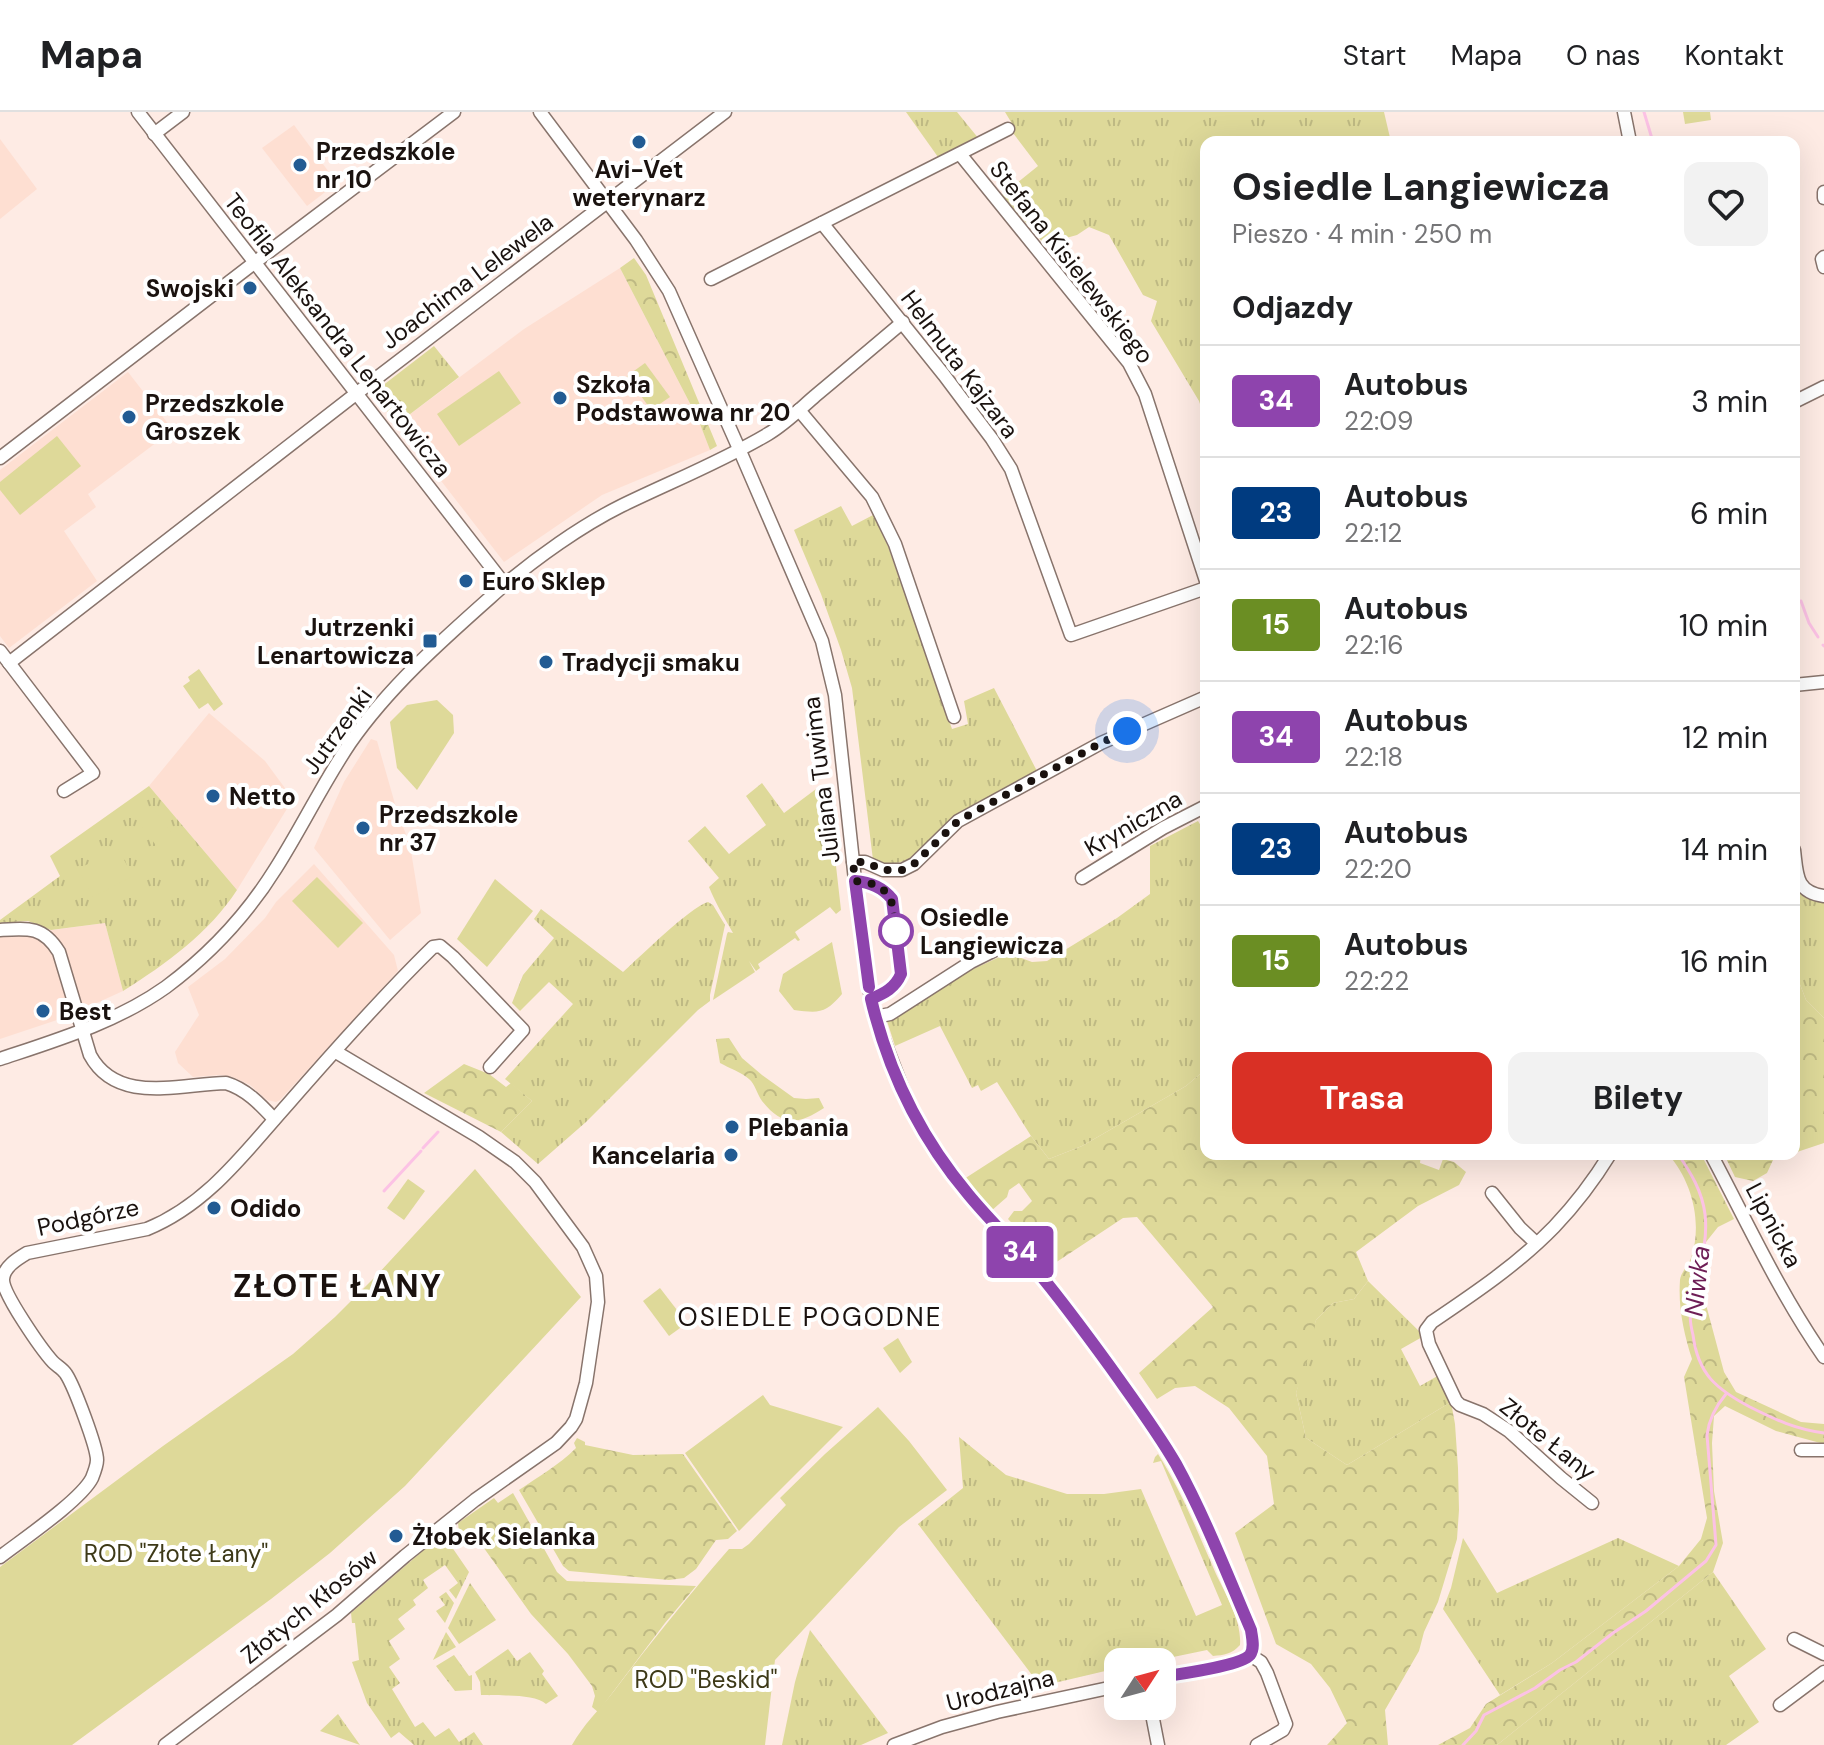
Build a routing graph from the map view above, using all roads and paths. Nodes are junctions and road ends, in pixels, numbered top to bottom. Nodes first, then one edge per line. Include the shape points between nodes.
1 (138, 112) edge
2 (183, 112) edge
3 (454, 112) edge
4 (540, 112) edge
5 (725, 112) edge
6 (1624, 112) edge
7 (1008, 129) dead end
8 (154, 134) junction
9 (1629, 136) edge
10 (960, 154) junction
11 (1824, 192) edge
12 (1824, 198) edge
13 (607, 202) junction
14 (822, 223) junction
15 (1824, 257) edge
16 (254, 263) junction
17 (1824, 267) edge
18 (711, 279) dead end
19 (903, 322) junction
20 (1824, 387) edge
21 (357, 393) junction
22 (1800, 399) edge
23 (799, 410) junction
24 (740, 451) junction
25 (0, 458) edge
26 (1200, 563) edge
27 (505, 585) junction
28 (1200, 590) edge
29 (0, 651) edge
30 (9, 663) junction
31 (1824, 682) edge
32 (1800, 684) edge
33 (1200, 700) edge
34 (954, 717) dead end
35 (64, 791) dead end
36 (1200, 809) edge
37 (853, 862) junction
38 (1082, 878) dead end
39 (855, 881) junction
40 (1800, 882) edge
41 (1824, 896) edge
42 (0, 930) edge
43 (1005, 945) dead end
44 (871, 999) junction
45 (875, 1017) junction
46 (83, 1030) junction
47 (336, 1052) junction
48 (0, 1059) edge
49 (490, 1067) dead end
50 (274, 1119) junction
51 (1606, 1160) edge
52 (1714, 1160) edge
53 (1492, 1193) dead end
54 (1536, 1243) junction
55 (1824, 1357) edge
56 (1801, 1450) dead end
57 (1824, 1450) edge
58 (1592, 1503) dead end
59 (0, 1557) edge
60 (1794, 1639) dead end
61 (1252, 1649) junction
62 (1824, 1654) edge
63 (1824, 1672) edge
64 (1176, 1674) edge
65 (1104, 1689) edge
66 (1780, 1705) dead end
67 (1153, 1720) edge
68 (165, 1745) edge
69 (894, 1745) edge
70 (1158, 1745) edge
71 (1257, 1745) edge

1 - 8 street, Teofila Aleksandra Lenartowicza
2 - 8 street
3 - 16 street
4 - 13 street, Juliana Tuwima
5 - 13 street, Joachima Lelewela
6 - 9 street
7 - 10 street
8 - 16 street, Teofila Aleksandra Lenartowicza
10 - 14 street
10 - 26 street, Stefana Kisielewskiego via 1129,363 1145,394
11 - 12 street
13 - 21 street, Joachima Lelewela
13 - 24 street, Juliana Tuwima via 669,291
14 - 18 street
14 - 19 street, Helmuta Kajzara
15 - 17 street
16 - 21 street, Teofila Aleksandra Lenartowicza
16 - 25 street
19 - 23 street, Jutrzenki
19 - 28 street, Helmuta Kajzara via 1011,469 1071,635
20 - 22 street
21 - 27 street, Teofila Aleksandra Lenartowicza
21 - 30 street, Joachima Lelewela
23 - 24 street, Jutrzenki
23 - 34 street via 872,497 895,544
24 - 27 street, Jutrzenki via 592,522
24 - 37 street, Juliana Tuwima via 822,641 835,695
27 - 46 street, Jutrzenki via 427,656 364,724 275,869 232,926 164,988
29 - 30 street
30 - 35 street via 93,773
31 - 32 street
33 - 37 street via 1101,743 958,821 902,870
36 - 38 street, Kryniczna
37 - 39 street, Juliana Tuwima
39 - 44 street, Juliana Tuwima
39 - 44 street via 886,891 892,899 901,974 887,993
40 - 41 street via 1807,891
42 - 46 street via 34,930 53,943
43 - 45 street via 890,1014
44 - 45 street, Juliana Tuwima
45 - 61 street, Juliana Tuwima via 907,1100 940,1157 1049,1285 1166,1447 1213,1540 1251,1630
46 - 48 street, Jutrzenki
46 - 50 street via 90,1055 108,1078 141,1088 226,1083 256,1100
47 - 49 street, Podgórze via 410,970 440,946 523,1030
47 - 50 street, Podgórze
47 - 68 street, Złotych Kłosów via 515,1162 583,1247 596,1276 598,1302 583,1395 571,1427 556,1443 475,1500 337,1615
50 - 59 street, Podgórze via 202,1197 177,1214 135,1232 27,1253 4,1273 7,1294 65,1373 97,1461 78,1495
51 - 54 street, Złote Łany
52 - 55 street, Lipnicka
53 - 54 street
54 - 58 street, Złote Łany via 1432,1322 1427,1335 1456,1401 1509,1431
56 - 57 street
60 - 62 street
61 - 64 street via 1241,1661
61 - 71 street, Juliana Tuwima via 1286,1724
63 - 66 street
65 - 69 street, Urodzajna via 997,1712
67 - 70 street

